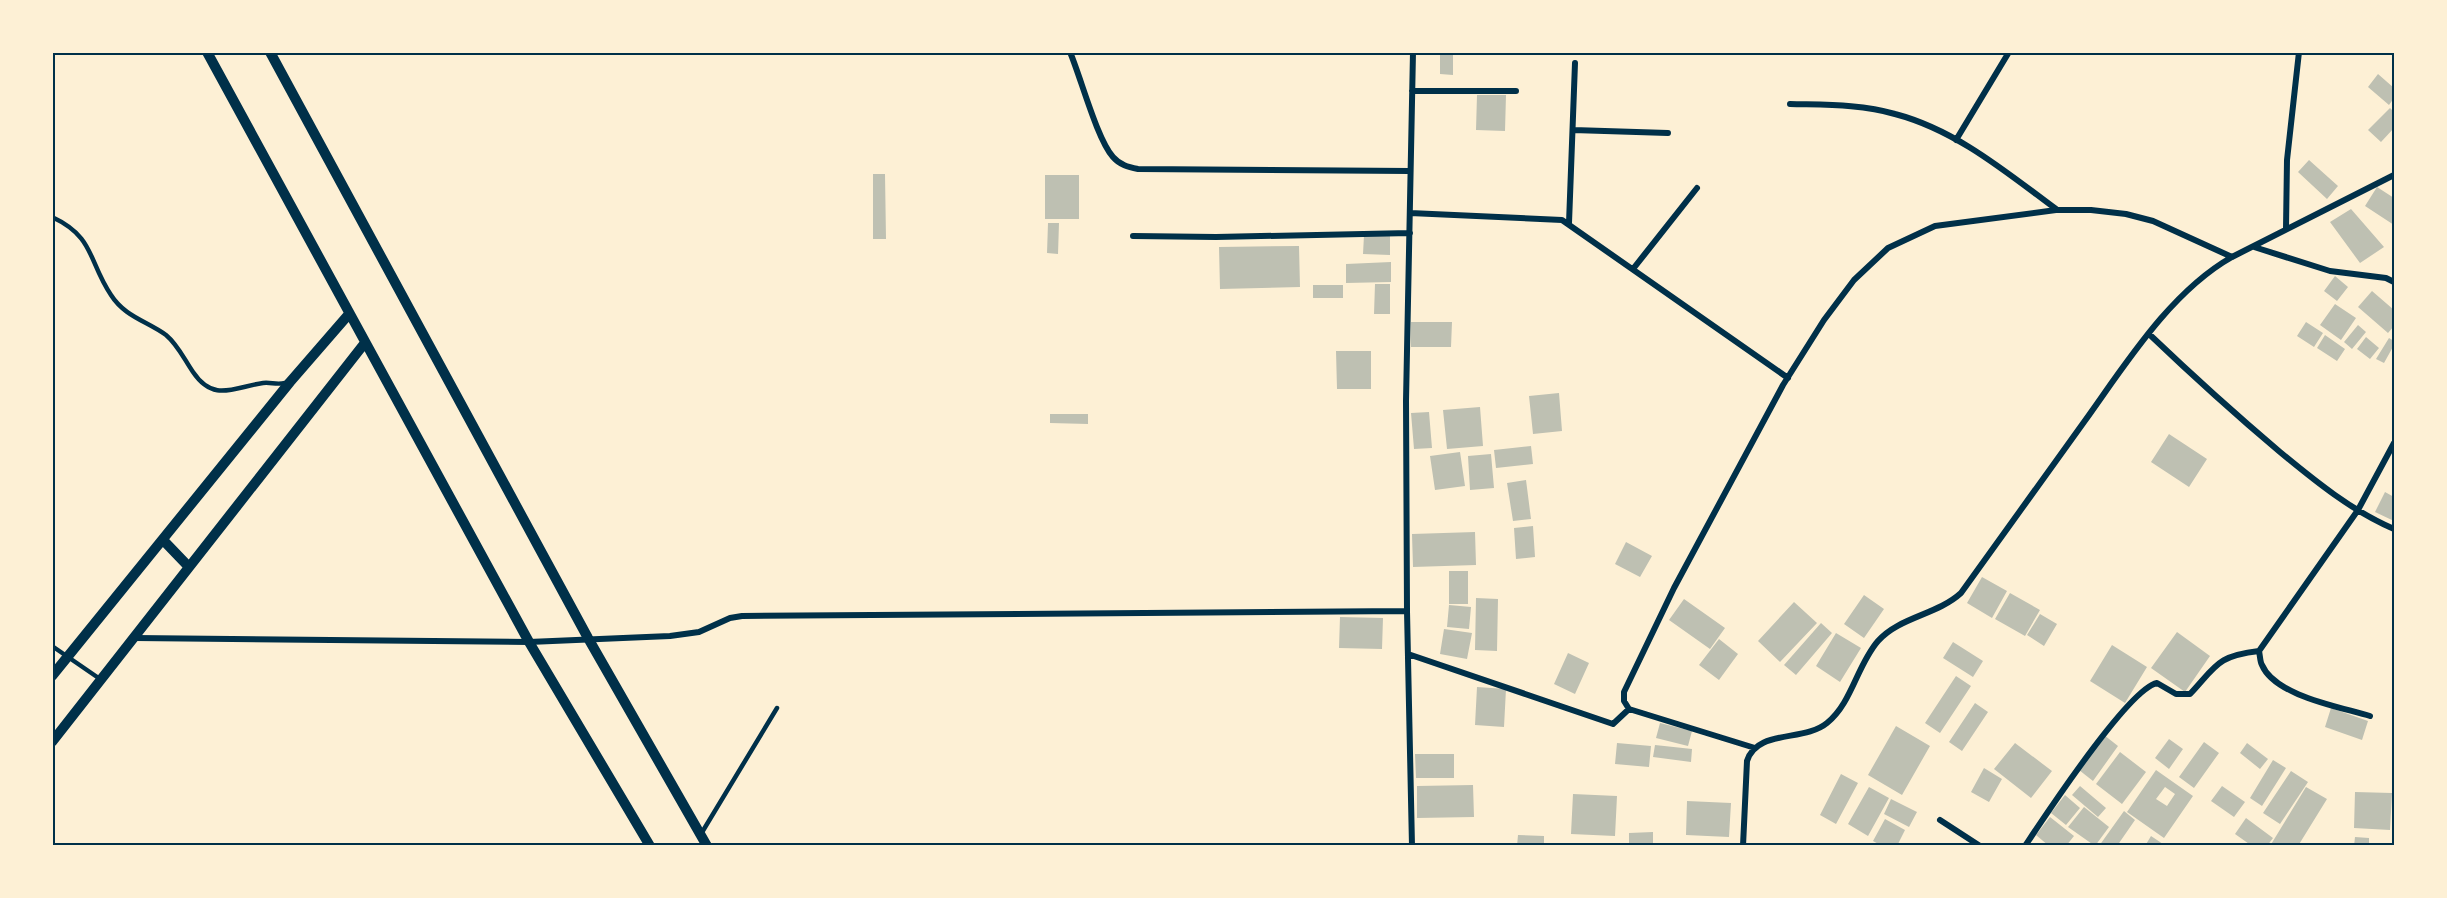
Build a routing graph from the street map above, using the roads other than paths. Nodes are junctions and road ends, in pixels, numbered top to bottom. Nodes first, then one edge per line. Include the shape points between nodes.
1 (207, 52) edge
2 (270, 52) edge
3 (1070, 52) edge
4 (1413, 52) edge
5 (2008, 52) edge
6 (2299, 52) edge
7 (1575, 63) dead end
8 (1516, 90) dead end
9 (1412, 91) junction
10 (1790, 104) dead end
11 (1573, 130) junction
12 (1668, 133) dead end
13 (1956, 140) junction
14 (1410, 171) junction
15 (2394, 175) edge
16 (1697, 188) dead end
17 (2056, 210) junction
18 (1410, 213) junction
19 (52, 217) edge
20 (1569, 223) junction
21 (2286, 228) junction
22 (1410, 233) junction
23 (1132, 236) dead end
24 (2254, 247) junction
25 (2232, 257) junction
26 (1633, 269) junction
27 (2394, 282) edge
28 (349, 314) junction
29 (2149, 334) junction
30 (364, 344) junction
31 (1788, 378) junction
32 (290, 382) junction
33 (2394, 443) edge
34 (2358, 510) junction
35 (2394, 529) edge
36 (164, 540) junction
37 (189, 566) junction
38 (1407, 611) junction
39 (134, 638) junction
40 (588, 638) junction
41 (529, 642) junction
42 (52, 646) edge
43 (2259, 651) junction
44 (1407, 654) junction
45 (68, 657) junction
46 (52, 676) edge
47 (100, 679) junction
48 (777, 708) dead end
49 (1629, 709) junction
50 (2370, 716) dead end
51 (52, 742) edge
52 (1755, 748) junction
53 (1940, 820) dead end
54 (700, 834) junction
55 (650, 846) edge
56 (707, 846) edge
57 (1412, 846) edge
58 (1743, 846) edge
59 (1980, 846) edge
60 (2025, 846) edge

1 - 28 street
2 - 40 street
3 - 14 street via 1104,141 1113,157 1125,166
4 - 9 street
5 - 13 street
6 - 21 street via 2287,160
7 - 11 street
8 - 9 street
9 - 14 street
10 - 13 street via 1848,106 1892,113
11 - 12 street
11 - 20 street
13 - 17 street
14 - 18 street
15 - 21 street
16 - 26 street
17 - 25 street via 2091,210 2153,221
17 - 31 street via 1935,226 1888,248 1854,280
18 - 20 street via 1539,217
18 - 22 street
19 - 32 lane via 80,234 120,307 167,336 203,384 225,391 264,382
20 - 26 street
21 - 24 street
22 - 23 street
22 - 38 street
24 - 25 street
24 - 27 street via 2330,271
25 - 29 street via 2187,289
26 - 31 street
28 - 30 street
28 - 32 street
29 - 34 street via 2232,412 2314,480
29 - 52 street via 1961,593 1949,604 1890,630 1877,642 1828,723
30 - 37 street
30 - 41 street
31 - 49 street via 1628,681 1624,700
32 - 36 street
33 - 34 street
34 - 35 street
34 - 43 street
36 - 37 street
36 - 45 street
37 - 39 street
38 - 40 street via 742,616 699,632
38 - 44 street
39 - 41 street
39 - 47 street
40 - 41 street
40 - 54 street
41 - 55 street
42 - 45 lane
43 - 50 street via 2262,665 2274,681 2289,690
43 - 60 street via 2224,659 2190,694 2176,694 2157,683 2144,689 2068,782
44 - 49 street via 1613,724
44 - 57 street
45 - 46 street
45 - 47 lane
47 - 51 street
48 - 54 lane
49 - 52 street
52 - 58 street via 1747,761
53 - 59 street
54 - 56 street

